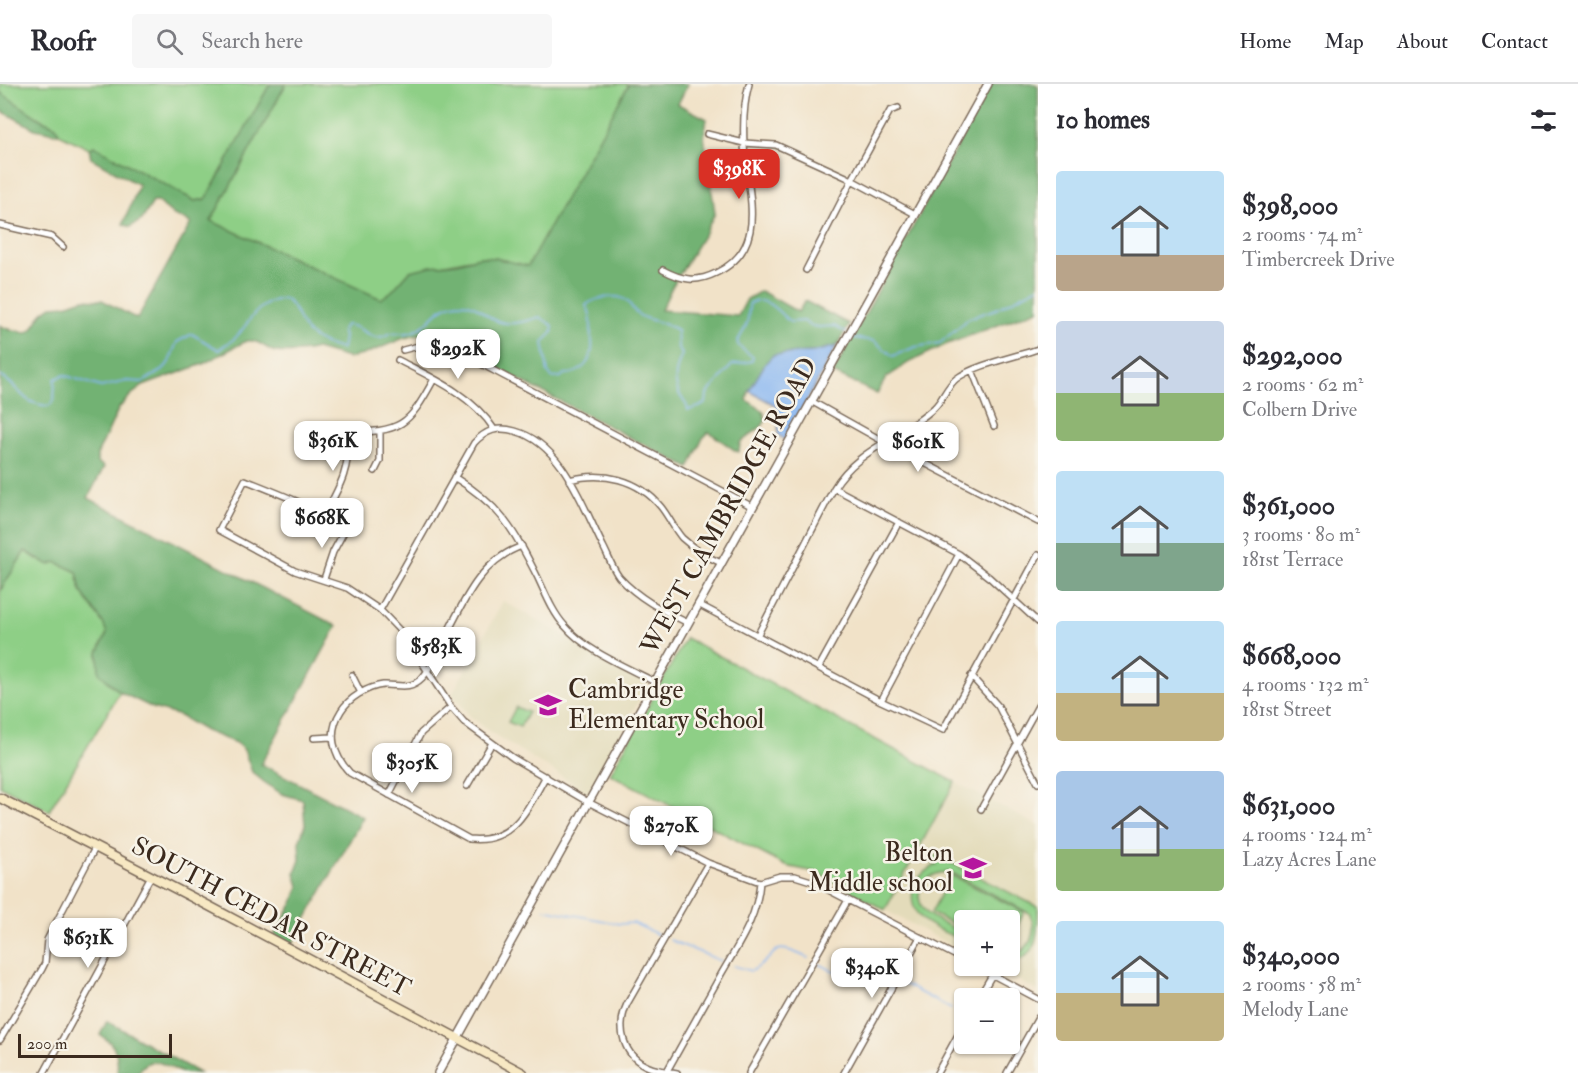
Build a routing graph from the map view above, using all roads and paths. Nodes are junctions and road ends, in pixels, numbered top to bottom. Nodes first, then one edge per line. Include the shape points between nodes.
1 (749, 84) edge
2 (988, 84) edge
3 (898, 108) dead end
4 (707, 134) dead end
5 (744, 143) junction
6 (852, 180) junction
7 (915, 214) junction
8 (0, 225) edge
9 (63, 247) dead end
10 (663, 270) dead end
11 (806, 270) dead end
12 (1038, 350) edge
13 (403, 351) dead end
14 (398, 360) dead end
15 (972, 370) junction
16 (434, 379) junction
17 (811, 401) junction
18 (994, 426) dead end
19 (494, 429) junction
20 (380, 430) junction
21 (350, 432) junction
22 (309, 438) dead end
23 (886, 443) junction
24 (375, 471) dead end
25 (454, 477) junction
26 (569, 480) junction
27 (834, 488) junction
28 (753, 507) junction
29 (325, 514) junction
30 (899, 522) junction
31 (1038, 522) edge
32 (522, 546) junction
33 (959, 554) junction
34 (1038, 555) edge
35 (721, 563) junction
36 (324, 579) junction
37 (1014, 600) junction
38 (698, 604) junction
39 (380, 610) junction
40 (1038, 622) edge
41 (688, 623) junction
42 (757, 636) junction
43 (819, 667) junction
44 (427, 671) junction
45 (352, 675) dead end
46 (971, 676) junction
47 (655, 682) junction
48 (361, 693) junction
49 (881, 700) junction
50 (1038, 706) edge
51 (451, 707) junction
52 (332, 737) junction
53 (314, 738) dead end
54 (492, 743) junction
55 (1018, 744) junction
56 (546, 776) junction
57 (1038, 783) edge
58 (467, 786) dead end
59 (389, 795) junction
60 (0, 798) edge
61 (588, 802) junction
62 (981, 809) dead end
63 (95, 848) junction
64 (708, 863) junction
65 (151, 876) junction
66 (759, 882) junction
67 (848, 900) junction
68 (920, 937) junction
69 (954, 955) edge
70 (994, 976) edge
71 (1038, 999) edge
72 (1038, 1018) edge
73 (457, 1038) junction
74 (0, 1040) edge
75 (954, 1042) edge
76 (667, 1071) junction
77 (44, 1073) edge
78 (438, 1073) edge
79 (523, 1073) edge
80 (677, 1073) edge
81 (749, 1073) edge
82 (844, 1073) edge
83 (937, 1073) edge
84 (1007, 1073) edge

1 - 5 street
2 - 7 street, WEST CAMBRIDGE ROAD
3 - 6 street via 890,111
4 - 5 street
5 - 6 street via 776,145
5 - 10 street via 752,214 751,234 742,251 706,278 686,280
6 - 7 street
6 - 11 street
7 - 17 street, WEST CAMBRIDGE ROAD
8 - 9 street via 52,237
12 - 15 street
13 - 28 street via 435,342 447,346
14 - 16 street
15 - 18 street
15 - 23 street via 956,379 934,408
16 - 19 street via 474,405
16 - 20 street via 411,418
17 - 23 street
17 - 28 street, WEST CAMBRIDGE ROAD
19 - 25 street via 474,443
19 - 26 street via 513,430 540,442 556,458
20 - 21 street
20 - 24 street via 380,461
21 - 22 street via 322,432
21 - 29 street via 348,463
23 - 27 street via 854,462
23 - 31 street
25 - 32 street via 492,504
25 - 39 street
26 - 35 street via 609,477 639,488 663,509 690,545
26 - 41 street via 618,575 654,605
27 - 30 street
27 - 42 street
28 - 35 street, WEST CAMBRIDGE ROAD
29 - 36 street via 346,528
29 - 36 street via 245,480 219,530 295,571
30 - 33 street
30 - 43 street
32 - 44 street via 499,557 478,578
32 - 47 street via 566,628 581,642
33 - 37 street
33 - 49 street
34 - 37 street
35 - 38 street, WEST CAMBRIDGE ROAD
36 - 39 street via 357,593
37 - 40 street
37 - 46 street
38 - 41 street, WEST CAMBRIDGE ROAD
38 - 42 street
39 - 44 street via 411,644
41 - 47 street, WEST CAMBRIDGE ROAD
42 - 43 street
43 - 49 street
44 - 48 street via 407,686 381,685
44 - 51 street
45 - 48 street
46 - 49 street via 943,730
46 - 55 street via 998,705
47 - 61 street, WEST CAMBRIDGE ROAD
48 - 52 street via 340,712
50 - 55 street
51 - 54 street
51 - 59 street via 422,733
52 - 53 street
52 - 59 street via 338,758 350,773
54 - 56 street
54 - 58 street
55 - 57 street
55 - 62 street
56 - 59 street via 511,829 484,840 469,839
56 - 61 street
60 - 63 main road, SOUTH CEDAR STREET
61 - 64 street
61 - 73 street, WEST CAMBRIDGE ROAD
63 - 65 main road, SOUTH CEDAR STREET
63 - 74 street via 47,940 45,963
64 - 66 street
64 - 76 street via 622,1018 628,1050 638,1061
65 - 73 main road, SOUTH CEDAR STREET
65 - 77 street
66 - 67 street via 795,876
66 - 76 street via 745,937
67 - 68 street
67 - 81 street
68 - 69 street
68 - 82 street
70 - 71 street
72 - 84 street
73 - 78 street, WEST CAMBRIDGE ROAD
73 - 79 main road, SOUTH CEDAR STREET
75 - 83 street
76 - 80 street

